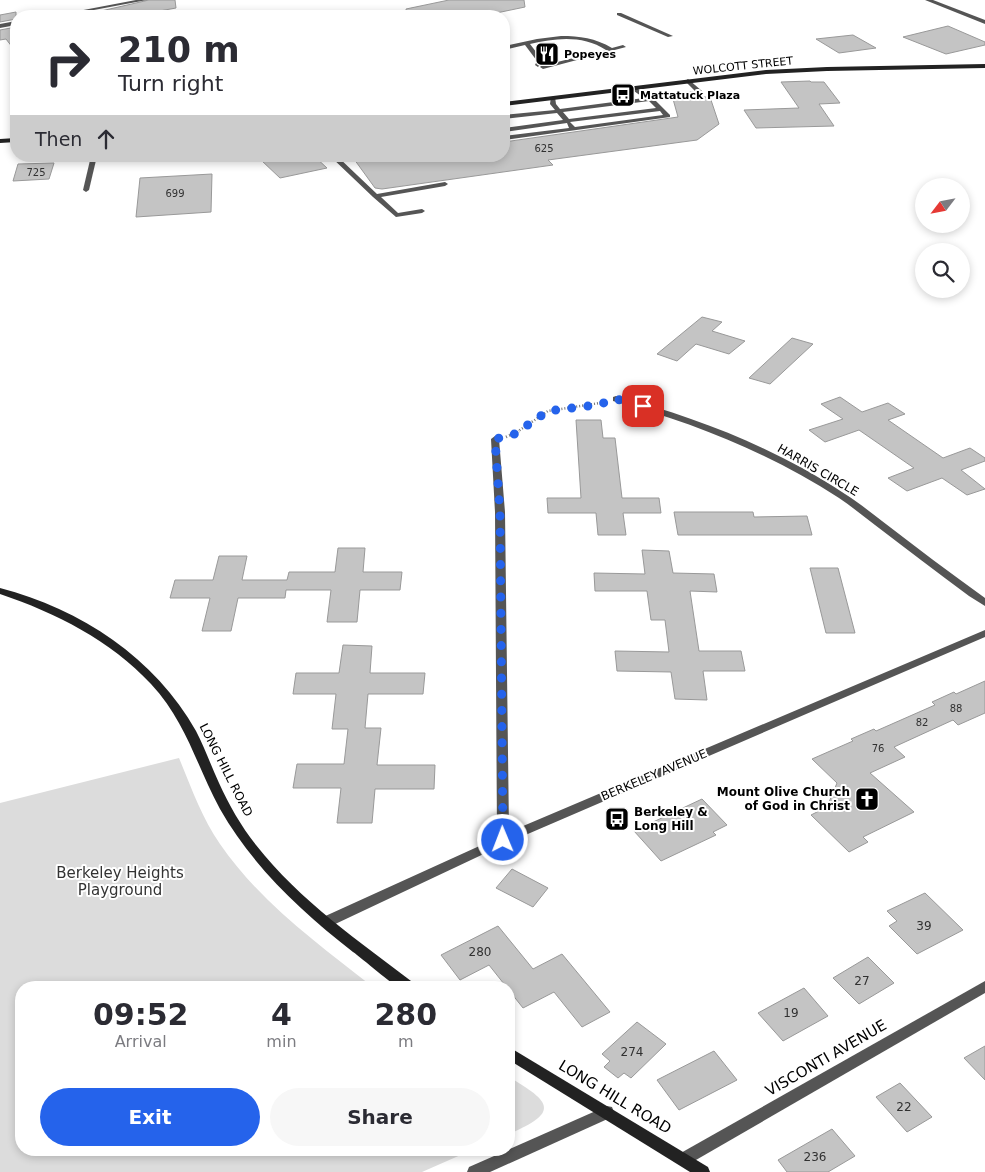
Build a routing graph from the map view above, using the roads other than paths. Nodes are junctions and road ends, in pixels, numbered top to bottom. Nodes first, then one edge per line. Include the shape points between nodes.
1 (144, 0) edge
2 (928, 0) edge
3 (88, 10) edge
4 (619, 14) dead end
5 (985, 22) edge
6 (670, 36) dead end
7 (527, 43) junction
8 (510, 47) edge
9 (623, 47) dead end
10 (611, 50) junction
11 (985, 66) edge
12 (688, 81) junction
13 (633, 88) junction
14 (553, 98) junction
15 (650, 99) junction
16 (510, 103) edge
17 (661, 109) junction
18 (558, 111) junction
19 (510, 117) edge
20 (566, 122) junction
21 (510, 129) edge
22 (574, 129) junction
23 (510, 137) edge
24 (93, 162) edge
25 (339, 162) edge
26 (445, 184) dead end
27 (86, 190) dead end
28 (375, 196) junction
29 (422, 211) dead end
30 (616, 399) road end
31 (495, 439) road end
32 (0, 591) edge
33 (985, 603) edge
34 (985, 633) edge
35 (503, 840) junction
36 (326, 922) junction
37 (401, 981) edge
38 (985, 986) edge
39 (515, 1057) edge
40 (607, 1112) junction
41 (515, 1154) edge
42 (509, 1156) edge
43 (684, 1159) junction
44 (474, 1172) edge
45 (703, 1172) edge

1 - 3 street
2 - 5 street
4 - 6 street
7 - 8 street
7 - 10 street via 586,39
7 - 10 street via 539,58 540,66
9 - 10 street
11 - 12 main road, WOLCOTT STREET via 812,69
12 - 13 main road, WOLCOTT STREET
12 - 15 street via 700,92
13 - 14 main road, WOLCOTT STREET
13 - 15 street
14 - 16 main road, WOLCOTT STREET
14 - 18 street
15 - 17 street
15 - 18 street
17 - 20 street
17 - 22 street via 668,116
18 - 19 street
18 - 20 street
20 - 21 street
20 - 22 street
22 - 23 street
24 - 27 street
25 - 28 street
26 - 28 street
28 - 29 street via 396,215
30 - 33 street, HARRIS CIRCLE via 704,426 788,465 837,493
31 - 35 street via 500,512
32 - 36 main road, LONG HILL ROAD via 68,618 114,645 144,670 181,716 227,810 252,848 284,885
34 - 35 street, BERKELEY AVENUE
35 - 36 street, BERKELEY AVENUE
36 - 37 main road, LONG HILL ROAD
38 - 43 street, VISCONTI AVENUE
39 - 40 main road, LONG HILL ROAD
40 - 41 street
40 - 43 main road, LONG HILL ROAD
42 - 44 street
43 - 45 main road, LONG HILL ROAD

